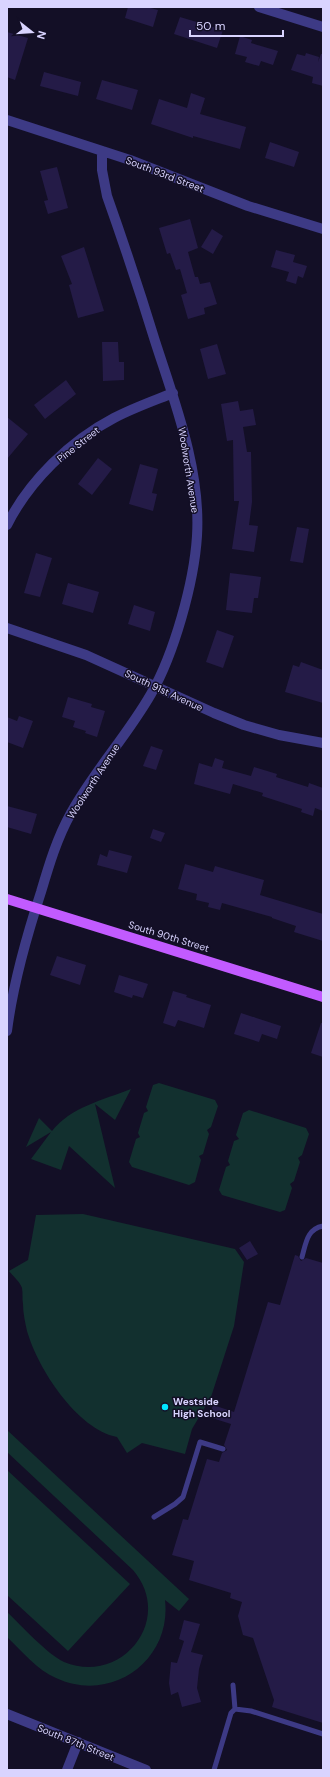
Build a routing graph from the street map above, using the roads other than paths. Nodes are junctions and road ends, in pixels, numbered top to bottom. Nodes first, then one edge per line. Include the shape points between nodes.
1 (259, 7) edge
2 (323, 27) edge
3 (7, 120) edge
4 (102, 151) junction
5 (323, 229) edge
6 (173, 393) junction
7 (7, 525) edge
8 (7, 628) edge
9 (155, 686) junction
10 (323, 743) edge
11 (7, 899) edge
12 (36, 908) junction
13 (323, 997) edge
14 (7, 1031) edge
15 (323, 1226) edge
16 (302, 1257) dead end
17 (223, 1449) dead end
18 (154, 1517) dead end
19 (233, 1685) dead end
20 (235, 1709) junction
21 (7, 1714) edge
22 (323, 1734) edge
23 (78, 1742) junction
24 (67, 1770) edge
25 (146, 1770) edge
26 (214, 1770) edge

1 - 2 street
3 - 4 street, South 93rd Street
4 - 5 street, South 93rd Street via 248,206
4 - 6 street, Woolworth Avenue via 102,170 107,196
6 - 7 street, Pine Street via 112,418 75,444 36,482
6 - 9 street, Woolworth Avenue via 189,461 195,497 197,535 192,572 181,617
8 - 9 street, South 91st Avenue via 86,655
9 - 10 street, South 91st Avenue via 214,714 279,735
9 - 12 street, Woolworth Avenue via 70,814 54,851
11 - 12 main road, South 90th Street
12 - 13 main road, South 90th Street
12 - 14 street, Woolworth Avenue via 18,971
15 - 16 lane via 309,1234
17 - 18 lane via 200,1442 183,1497
19 - 20 lane
20 - 22 lane via 251,1711
20 - 26 lane via 231,1713
21 - 23 street, South 87th Street
23 - 24 street
23 - 25 street, South 87th Street

